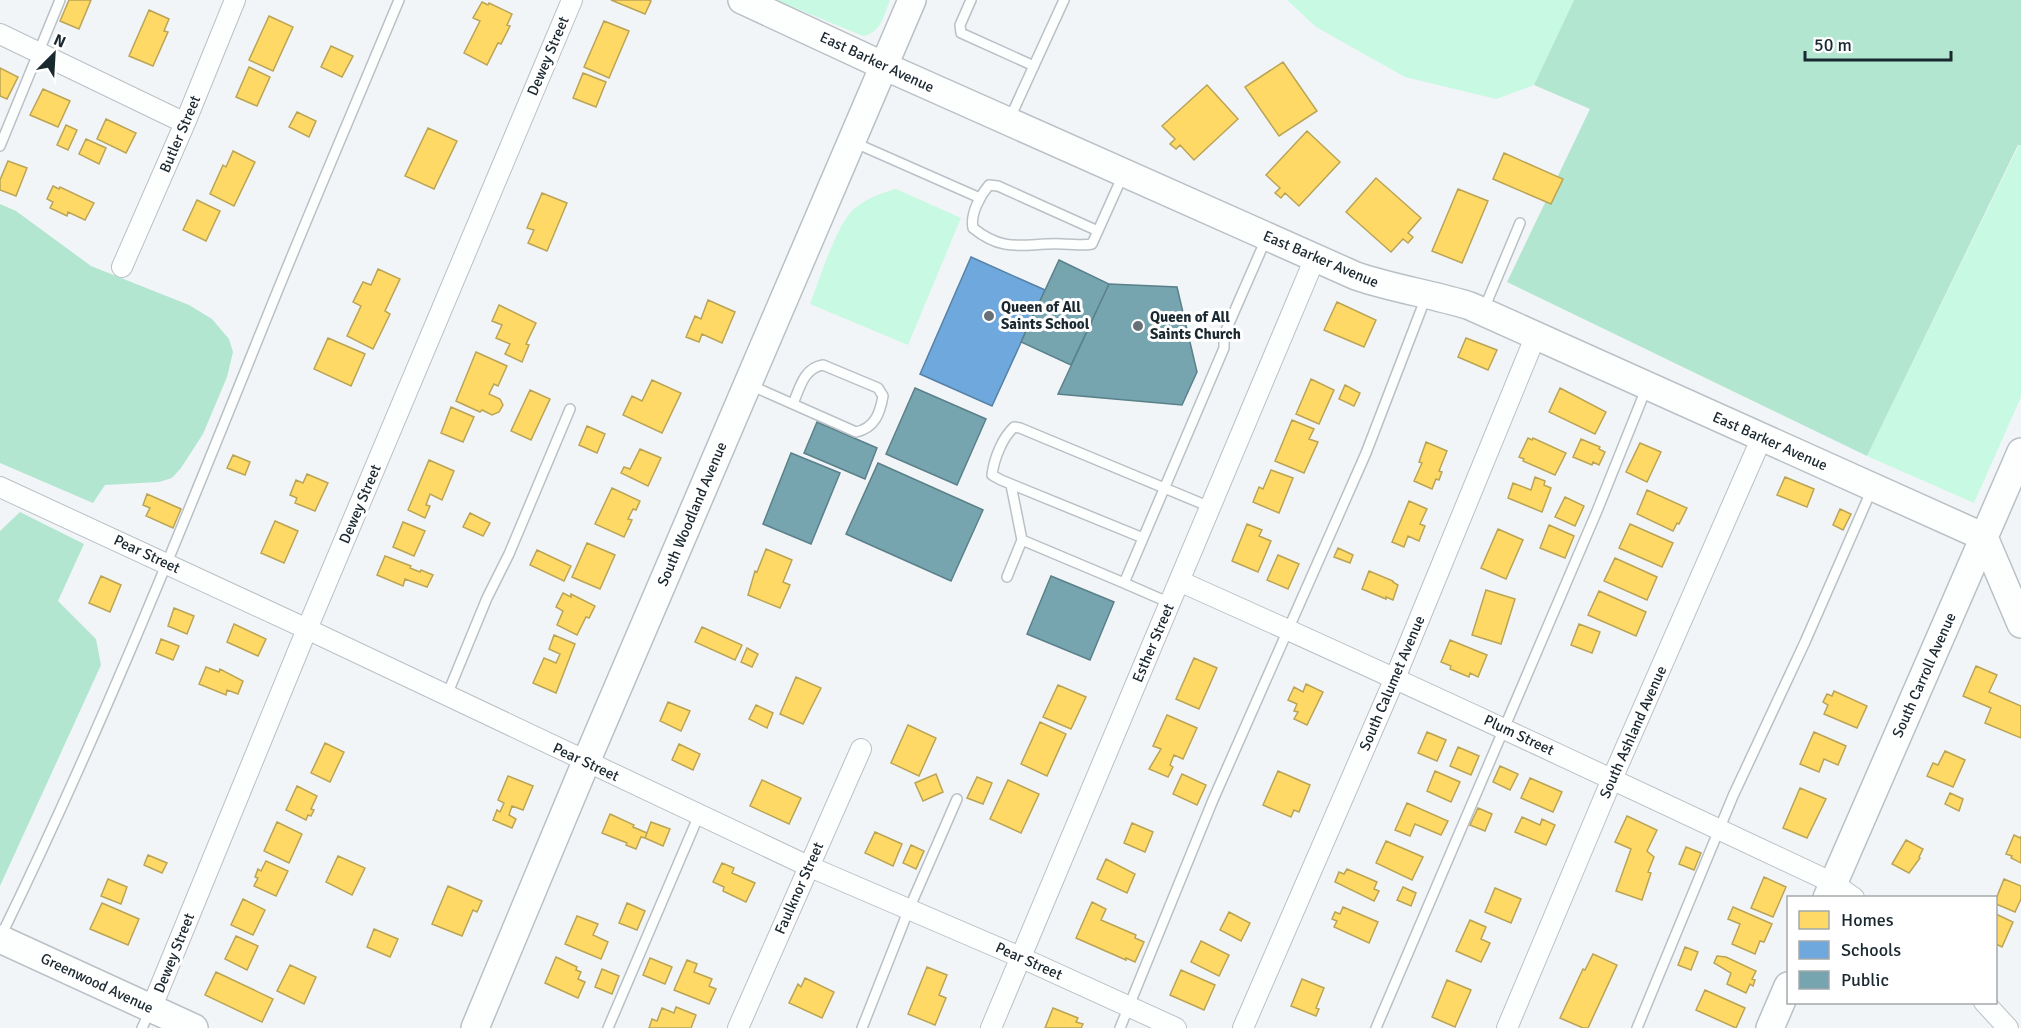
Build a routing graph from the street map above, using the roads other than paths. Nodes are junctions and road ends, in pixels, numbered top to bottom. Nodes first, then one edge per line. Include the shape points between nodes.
1 (60, 0) edge
2 (235, 0) edge
3 (399, 0) edge
4 (572, 0) edge
5 (742, 0) edge
6 (912, 0) edge
7 (971, 0) edge
8 (1064, 0) edge
9 (0, 34) edge
10 (39, 53) junction
11 (884, 66) junction
12 (1034, 66) junction
13 (1009, 122) junction
14 (185, 123) junction
15 (852, 141) junction
16 (0, 146) edge
17 (1124, 173) junction
18 (980, 198) junction
19 (1520, 224) dead end
20 (1098, 231) junction
21 (1267, 237) junction
22 (1316, 258) junction
23 (122, 267) dead end
24 (1427, 294) junction
25 (1483, 312) junction
26 (1536, 335) junction
27 (748, 385) junction
28 (1648, 386) junction
29 (793, 404) junction
30 (570, 409) dead end
31 (1762, 437) junction
32 (2021, 452) edge
33 (1011, 485) junction
34 (0, 487) edge
35 (1873, 487) junction
36 (1164, 488) junction
37 (1210, 507) junction
38 (1984, 537) junction
39 (1143, 538) junction
40 (1022, 540) junction
41 (168, 564) junction
42 (1006, 577) dead end
43 (1179, 581) junction
44 (1124, 583) junction
45 (1170, 603) junction
46 (2021, 624) edge
47 (307, 629) junction
48 (1290, 630) junction
49 (1395, 678) junction
50 (447, 695) junction
51 (1503, 728) junction
52 (861, 749) dead end
53 (586, 762) junction
54 (1612, 778) junction
55 (957, 799) dead end
56 (699, 815) junction
57 (1719, 829) junction
58 (808, 866) junction
59 (1838, 893) edge
60 (909, 909) junction
61 (0, 938) edge
62 (1020, 957) junction
63 (1787, 988) edge
64 (1986, 1004) edge
65 (1129, 1007) junction
66 (147, 1018) edge
67 (194, 1028) edge
68 (475, 1028) edge
69 (608, 1028) edge
70 (738, 1028) edge
71 (862, 1028) edge
72 (991, 1028) edge
73 (1120, 1028) edge
74 (1176, 1028) edge
75 (1243, 1028) edge
76 (1376, 1028) edge
77 (1507, 1028) edge
78 (1637, 1028) edge
79 (1770, 1028) edge
80 (2008, 1028) edge

1 - 10 lane
2 - 14 street, Butler Street
3 - 41 lane
4 - 47 street, Dewey Street
5 - 11 street, East Barker Avenue
6 - 11 street, South Woodland Avenue
7 - 12 lane via 960,33
8 - 12 lane
9 - 10 street
10 - 14 street
10 - 16 lane
11 - 13 street, East Barker Avenue
11 - 15 street, South Woodland Avenue
12 - 13 lane
13 - 17 street, East Barker Avenue
14 - 23 street, Butler Street
15 - 18 lane
15 - 27 street, South Woodland Avenue
17 - 20 lane
17 - 21 street, East Barker Avenue
18 - 20 lane via 989,185 998,186
18 - 20 lane via 971,222 973,228 1007,246 1083,246 1092,244
19 - 25 lane
21 - 22 street, East Barker Avenue
21 - 36 lane
22 - 24 street, East Barker Avenue via 1389,287
22 - 37 street, Esther Street
24 - 25 street, East Barker Avenue
24 - 48 lane via 1366,453
25 - 26 street, East Barker Avenue
26 - 28 street, East Barker Avenue
26 - 49 street, South Calumet Avenue
27 - 29 lane
27 - 53 street, South Woodland Avenue
28 - 31 street, East Barker Avenue
28 - 51 lane
29 - 29 lane via 856,432 876,420 883,396 878,388 823,365 814,366 806,374
30 - 50 lane
31 - 35 street, East Barker Avenue
31 - 54 street, South Ashland Avenue
32 - 38 street, South Carroll Avenue
33 - 36 lane via 992,475 1006,434 1014,427
33 - 39 lane
33 - 40 lane
34 - 41 street, Pear Street
35 - 38 street, East Barker Avenue
35 - 57 lane
36 - 37 lane
36 - 39 lane
37 - 43 street, Esther Street
38 - 46 street
38 - 59 street, South Carroll Avenue
39 - 44 lane
40 - 42 lane
40 - 44 lane
41 - 47 street, Pear Street
41 - 61 lane via 38,861
43 - 45 street, Esther Street
43 - 48 street, Plum Street
44 - 45 lane
45 - 62 street, Esther Street
47 - 50 street, Pear Street
47 - 66 street, Dewey Street
48 - 49 street, Plum Street
48 - 65 lane via 1214,800
49 - 51 street, Plum Street
49 - 75 street, South Calumet Avenue
50 - 53 street, Pear Street
51 - 54 street, Plum Street
51 - 76 lane
52 - 58 street, Faulknor Street
53 - 56 street, Pear Street
53 - 68 street, South Woodland Avenue
54 - 57 street, Plum Street
54 - 77 street, South Ashland Avenue
55 - 60 lane
56 - 58 street, Pear Street
56 - 69 lane
57 - 59 street, Plum Street
57 - 78 lane
58 - 60 street, Pear Street
58 - 70 street, Faulknor Street
60 - 62 street, Pear Street
60 - 71 lane
61 - 66 street, Greenwood Avenue
62 - 65 street, Pear Street
62 - 72 street, Esther Street
63 - 79 street
64 - 80 street
65 - 73 lane
65 - 74 street, Pear Street
66 - 67 street, Greenwood Avenue

